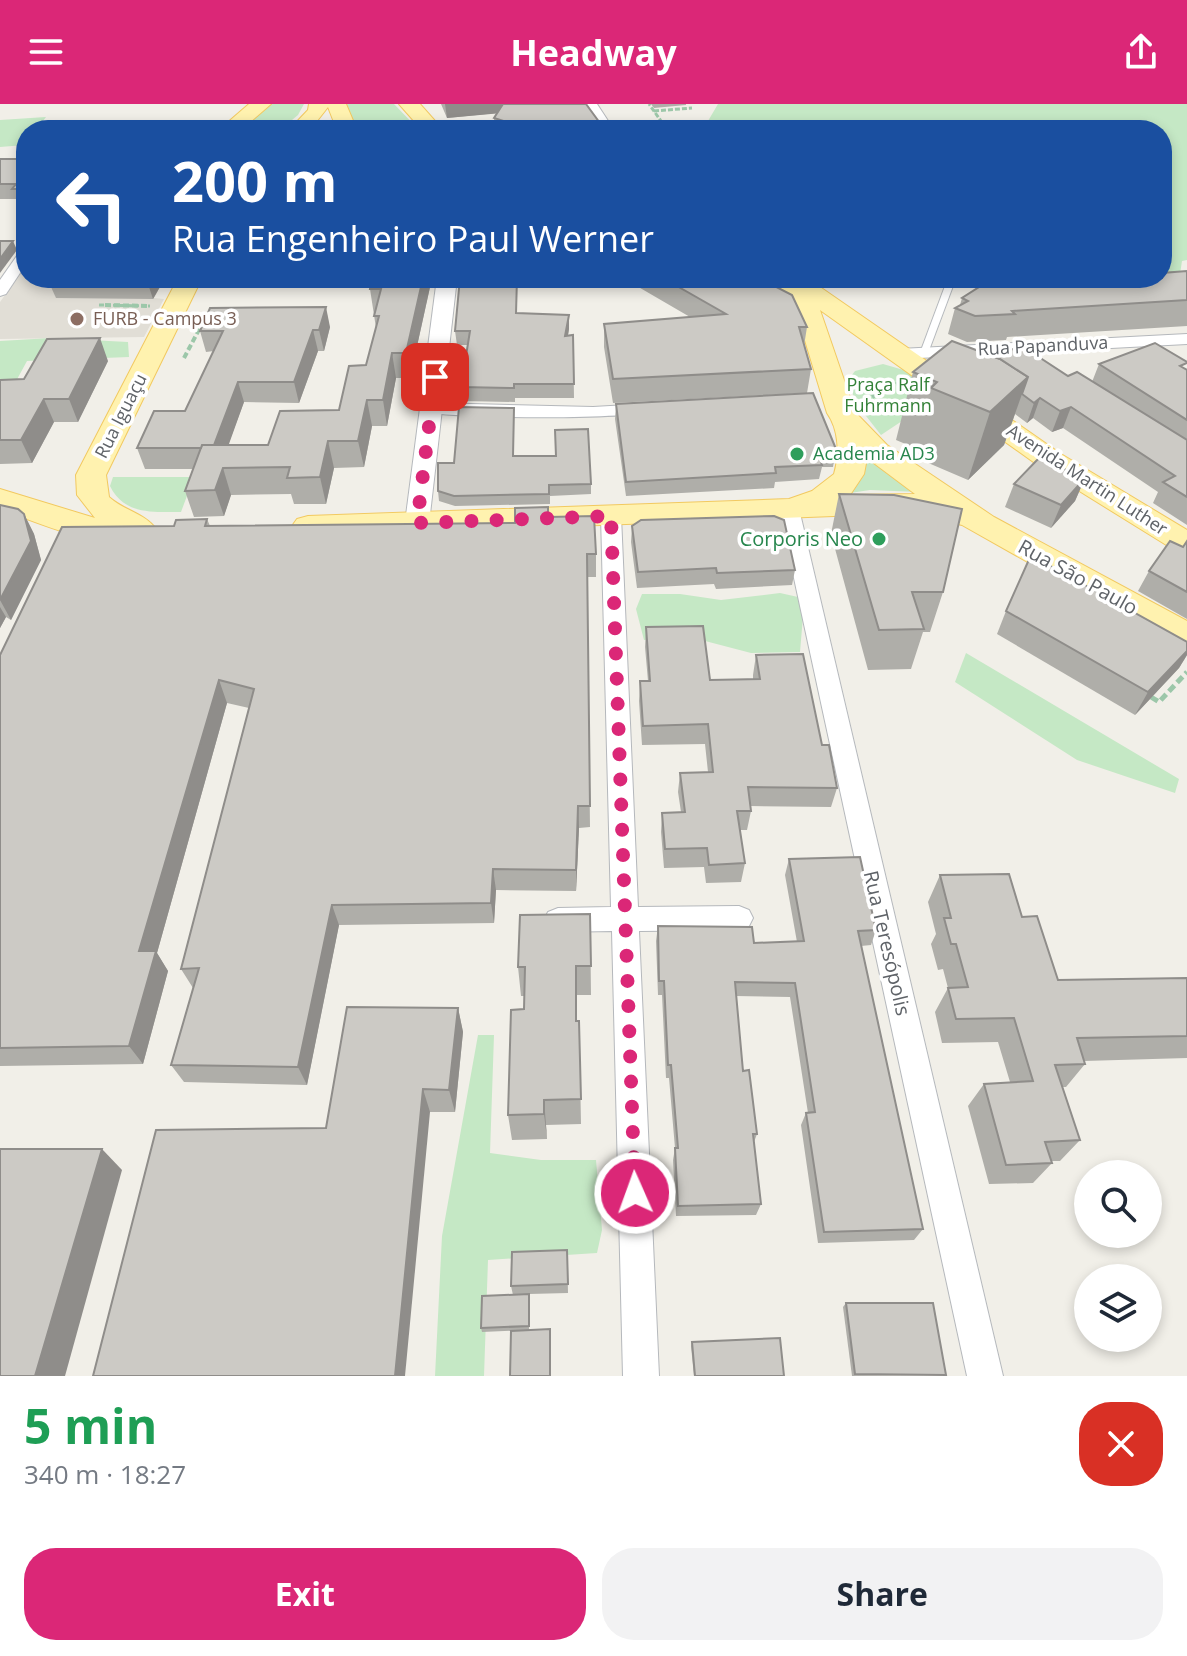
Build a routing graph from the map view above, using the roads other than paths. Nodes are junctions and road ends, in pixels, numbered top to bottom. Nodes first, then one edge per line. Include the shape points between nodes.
1 (261, 104) edge
2 (409, 104) edge
3 (324, 107) edge
4 (241, 120) edge
5 (305, 120) edge
6 (424, 120) edge
7 (16, 268) edge
8 (186, 288) edge
9 (446, 288) edge
10 (794, 288) edge
11 (804, 288) edge
12 (948, 288) edge
13 (0, 291) edge
14 (1187, 339) edge
15 (1017, 348) junction
16 (916, 359) junction
17 (1043, 365) edge
18 (835, 403) junction
19 (431, 408) junction
20 (669, 408) edge
21 (0, 499) edge
22 (789, 509) junction
23 (611, 516) junction
24 (970, 517) junction
25 (417, 523) junction
26 (275, 528) edge
27 (1187, 544) edge
28 (1187, 636) edge
29 (739, 918) dead end
30 (532, 920) edge
31 (626, 920) junction
32 (641, 1376) edge
33 (985, 1376) edge

1 - 4 main road
2 - 6 main road
3 - 5 main road
7 - 13 street
8 - 21 main road, Rua Iguaçu via 90,482 90,493 100,507 161,532 68,531
9 - 19 street
10 - 18 main road via 820,339
11 - 16 main road, Avenida Martin Luther
12 - 16 lane
14 - 15 street, Rua Papanduva
15 - 16 street, Rua Papanduva
15 - 17 street
16 - 18 main road via 862,352 845,358 834,367
16 - 27 main road, Avenida Martin Luther via 1050,460
18 - 22 main road via 855,449 851,476 818,501
18 - 24 main road, Rua São Paulo via 884,457
19 - 20 street
19 - 25 street
22 - 23 main road
22 - 24 main road, Rua São Paulo via 912,503
22 - 33 street, Rua Teresópolis
23 - 25 main road
23 - 31 street
24 - 28 main road, Rua São Paulo
25 - 26 main road
29 - 31 street
30 - 31 street
31 - 32 street

